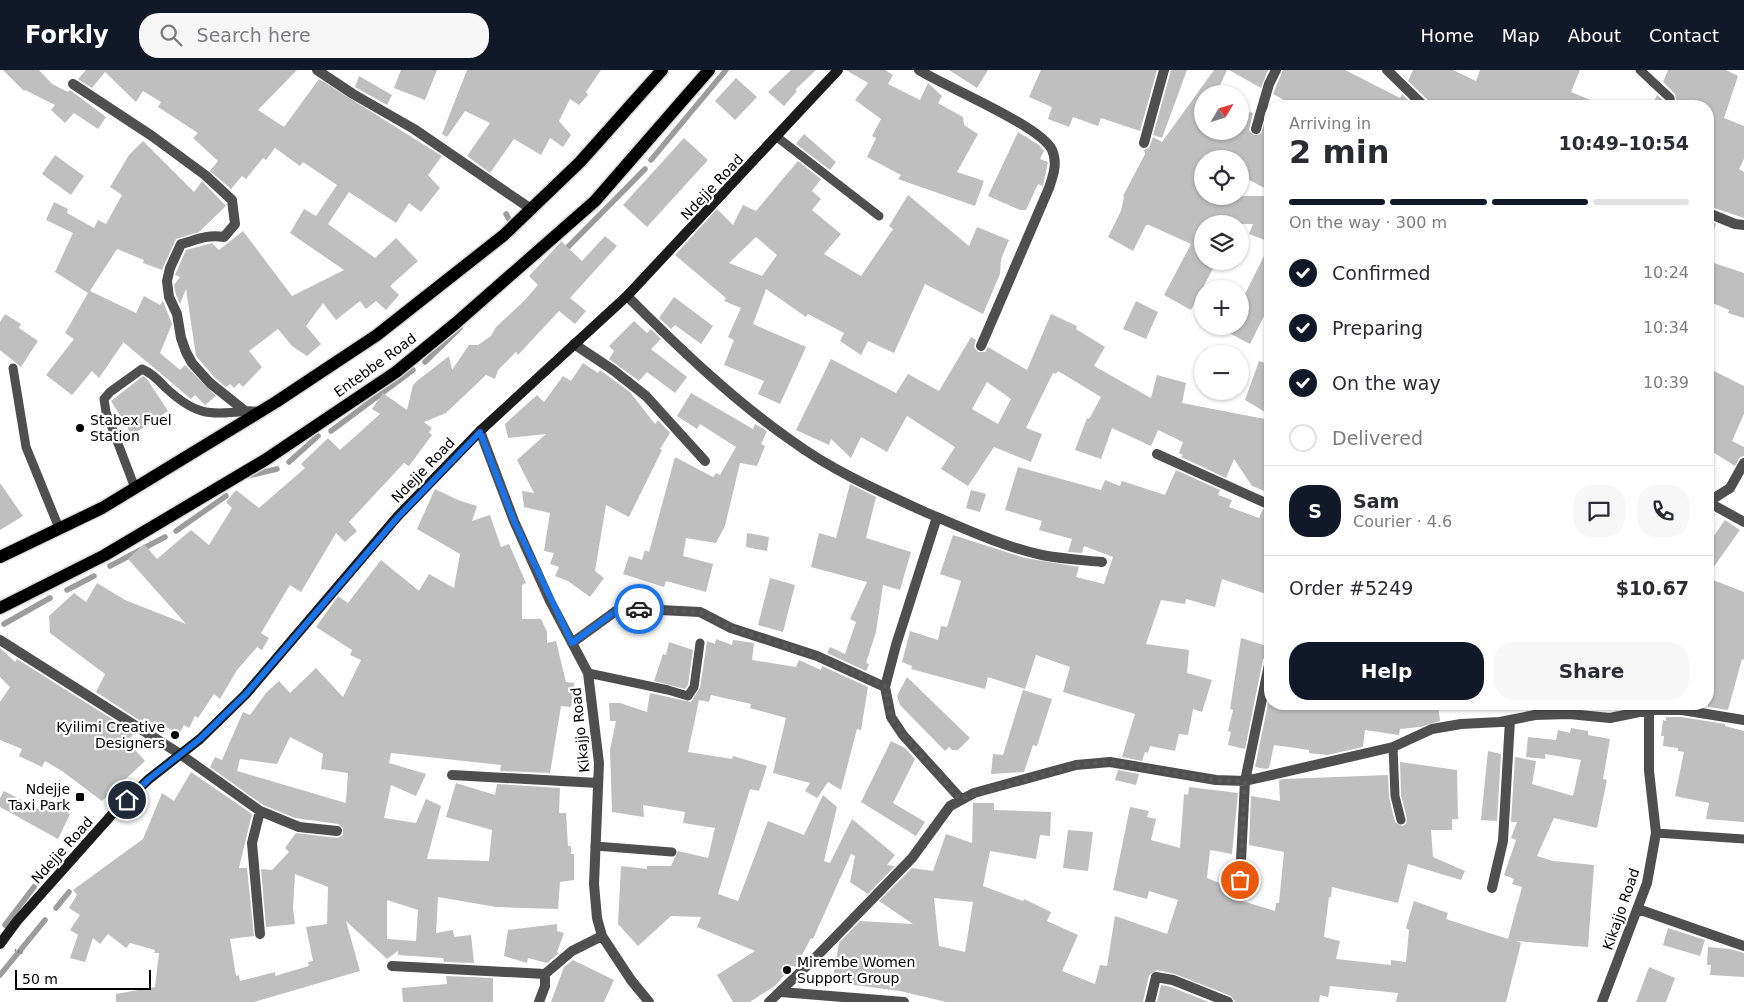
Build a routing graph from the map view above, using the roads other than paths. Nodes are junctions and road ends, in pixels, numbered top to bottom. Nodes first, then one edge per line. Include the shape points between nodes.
1 (316, 70) edge
2 (662, 70) edge
3 (710, 70) edge
4 (838, 70) edge
5 (919, 70) edge
6 (1164, 70) edge
7 (1276, 70) edge
8 (1387, 70) edge
9 (1640, 70) edge
10 (73, 84) dead end
11 (1264, 100) edge
12 (1418, 100) edge
13 (1670, 100) edge
14 (1264, 101) edge
15 (1256, 128) dead end
16 (777, 138) junction
17 (1144, 143) dead end
18 (531, 209) junction
19 (1714, 215) edge
20 (878, 216) dead end
21 (1744, 225) edge
22 (627, 296) junction
23 (574, 344) junction
24 (981, 346) dead end
25 (13, 368) dead end
26 (244, 411) junction
27 (260, 412) junction
28 (480, 432) junction
29 (1157, 454) dead end
30 (705, 461) dead end
31 (1744, 464) edge
32 (135, 488) junction
33 (1714, 498) edge
34 (1264, 502) edge
35 (1714, 505) edge
36 (938, 517) junction
37 (1744, 522) edge
38 (59, 528) junction
39 (0, 557) edge
40 (1102, 562) dead end
41 (0, 608) edge
42 (0, 640) edge
43 (572, 643) junction
44 (700, 643) dead end
45 (588, 673) junction
46 (885, 686) junction
47 (1264, 689) edge
48 (1638, 710) edge
49 (1649, 710) edge
50 (1682, 710) edge
51 (1510, 720) junction
52 (1744, 720) edge
53 (1394, 747) junction
54 (180, 754) junction
55 (452, 775) dead end
56 (1245, 781) junction
57 (598, 783) junction
58 (960, 799) junction
59 (260, 812) junction
60 (1401, 820) dead end
61 (337, 831) dead end
62 (1656, 833) junction
63 (1744, 839) edge
64 (595, 846) junction
65 (672, 852) dead end
66 (1240, 880) dead end
67 (1492, 888) dead end
68 (1638, 909) junction
69 (260, 934) dead end
70 (602, 936) junction
71 (0, 944) edge
72 (1744, 946) edge
73 (392, 966) dead end
74 (545, 974) junction
75 (781, 992) junction
76 (539, 1002) edge
77 (649, 1002) edge
78 (769, 1002) edge
79 (904, 1002) edge
80 (1150, 1002) edge
81 (1228, 1002) edge
82 (1602, 1002) edge

1 - 18 street via 414,129
2 - 18 main road, Entebbe Road via 580,162
3 - 41 main road, Entebbe Road via 595,201 456,324 396,372 265,460 105,554
4 - 16 street, Ndejje Road
5 - 24 street via 1022,125 1043,139 1052,150 1055,168 1049,188
6 - 17 street
7 - 11 street
8 - 12 street
9 - 13 lane
10 - 26 street via 152,136 205,175 232,200 235,224 224,237 210,234 181,244 167,281 181,338 192,364
14 - 15 street
16 - 20 lane
16 - 22 street, Ndejje Road
18 - 27 main road, Entebbe Road via 504,235 377,335
19 - 21 street
22 - 23 street, Ndejje Road
22 - 36 street via 666,335 791,440 832,468
23 - 28 street, Ndejje Road
23 - 30 street via 646,396
25 - 38 lane via 26,447
26 - 27 street
26 - 32 lane via 204,414 183,404 150,372 142,369 134,373 104,399
27 - 32 main road, Entebbe Road
28 - 43 street, Kikajjo Road via 514,521
28 - 54 street, Ndejje Road via 397,518 246,694
29 - 34 street
31 - 33 street via 1730,488
32 - 38 main road, Entebbe Road
35 - 37 street
36 - 40 street via 991,540 1035,553
36 - 46 street
38 - 39 main road, Entebbe Road
42 - 54 street
43 - 45 street, Kikajjo Road
43 - 46 street via 620,608 700,612 732,628 816,656
44 - 45 lane via 694,687 688,696
45 - 57 street, Kikajjo Road via 599,763
46 - 58 street via 891,717
47 - 56 street
48 - 51 street via 1610,718 1560,714
49 - 62 street, Kikajjo Road via 1649,771
50 - 52 street
51 - 53 street via 1432,729
51 - 67 street via 1503,841
53 - 56 street
53 - 60 lane via 1395,796
54 - 59 street
54 - 71 street, Ndejje Road via 116,810
55 - 57 street
56 - 58 street via 1216,780 1110,762 1076,765
56 - 66 street
57 - 64 street, Kikajjo Road
58 - 75 street via 950,806 912,858
59 - 61 street via 299,827
59 - 69 street via 252,843
62 - 63 lane
62 - 68 street, Kikajjo Road via 1647,883
64 - 65 lane
64 - 70 street, Kikajjo Road via 597,918
68 - 72 street
68 - 82 street, Kikajjo Road
70 - 74 street via 572,950
70 - 77 street, Kikajjo Road
73 - 74 street
74 - 76 street via 545,986
75 - 78 street
75 - 79 street
80 - 81 street via 1156,977 1173,980

